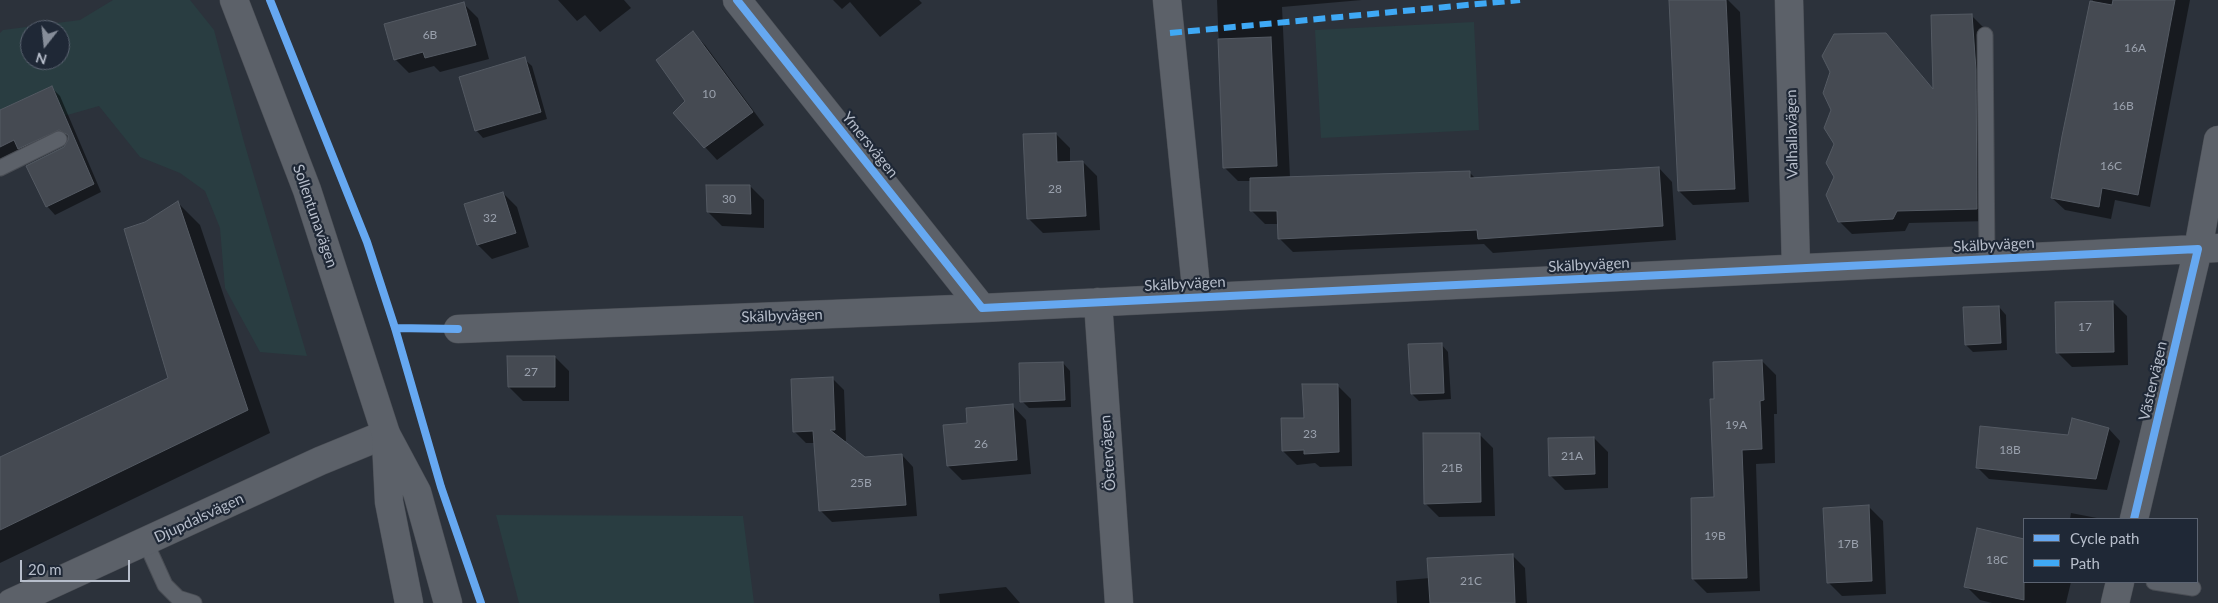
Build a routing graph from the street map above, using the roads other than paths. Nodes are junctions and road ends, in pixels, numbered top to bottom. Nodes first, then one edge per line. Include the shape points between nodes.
1 (234, 0) edge
2 (737, 0) edge
3 (1167, 0) edge
4 (1789, 0) edge
5 (1985, 35) dead end
6 (59, 139) dead end
7 (2218, 140) edge
8 (0, 168) edge
9 (2208, 248) edge
10 (1987, 259) junction
11 (1796, 268) junction
12 (1197, 297) junction
13 (1098, 302) junction
14 (982, 308) junction
15 (458, 329) dead end
16 (386, 434) junction
17 (2134, 518) edge
18 (146, 543) junction
19 (2120, 583) edge
20 (2160, 583) edge
21 (2193, 588) dead end
22 (11, 603) edge
23 (194, 603) edge
24 (409, 603) edge
25 (448, 603) edge
26 (1119, 603) edge
27 (2115, 603) edge

1 - 16 street, Sollentunavägen via 307,190
2 - 14 street, Ymersvägen
3 - 12 street
4 - 11 street, Valhallavägen
5 - 10 lane
6 - 8 lane
7 - 9 street, Västervägen
9 - 10 street, Skälbyvägen
9 - 17 street, Västervägen
10 - 11 street, Skälbyvägen
11 - 12 street, Skälbyvägen
12 - 13 street, Skälbyvägen
13 - 14 street, Skälbyvägen
13 - 26 street, Östervägen
14 - 15 street, Skälbyvägen
16 - 18 street, Djupdalsvägen
16 - 24 street, Sollentunavägen via 389,502
16 - 25 street, Sollentunavägen via 418,492
18 - 22 street, Djupdalsvägen
18 - 23 lane via 165,585 178,598
19 - 27 street
20 - 21 lane

